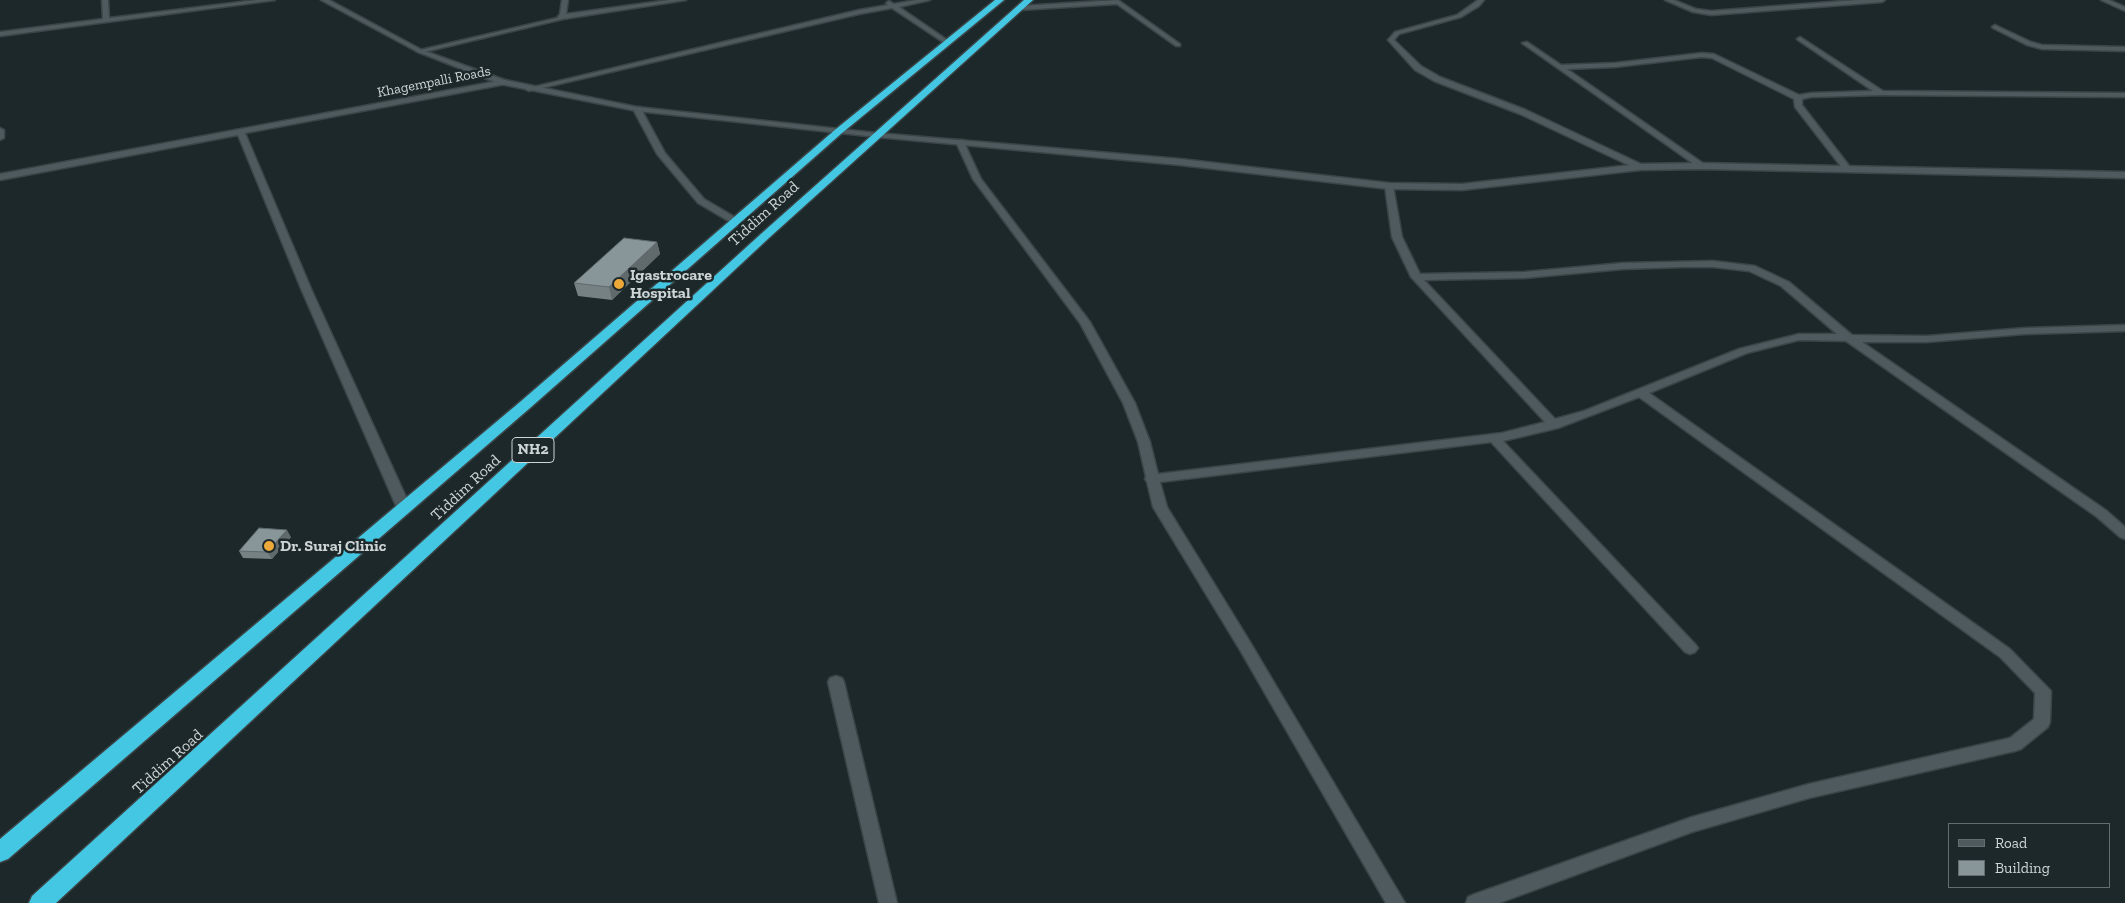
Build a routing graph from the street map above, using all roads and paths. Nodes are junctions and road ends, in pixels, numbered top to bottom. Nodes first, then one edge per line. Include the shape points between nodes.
1 (105, 0) edge
2 (272, 0) edge
3 (324, 0) edge
4 (565, 0) edge
5 (682, 0) edge
6 (885, 0) edge
7 (927, 0) edge
8 (1000, 0) edge
9 (1481, 0) edge
10 (1668, 0) edge
11 (1882, 0) edge
12 (2104, 0) edge
13 (1025, 4) edge
14 (892, 5) junction
15 (2125, 9) edge
16 (562, 17) junction
17 (106, 20) junction
18 (1996, 27) dead end
19 (0, 34) edge
20 (1800, 39) dead end
21 (948, 43) junction
22 (1525, 43) dead end
23 (1178, 45) dead end
24 (2125, 49) edge
25 (420, 51) junction
26 (1559, 67) junction
27 (503, 82) junction
28 (529, 89) junction
29 (1881, 93) junction
30 (2125, 94) edge
31 (1798, 98) junction
32 (636, 108) junction
33 (0, 130) edge
34 (839, 131) junction
35 (241, 133) junction
36 (877, 135) junction
37 (0, 138) edge
38 (960, 142) junction
39 (1701, 166) junction
40 (1640, 167) junction
41 (1846, 167) junction
42 (2125, 175) edge
43 (0, 177) edge
44 (1389, 186) junction
45 (735, 221) junction
46 (1416, 277) junction
47 (2125, 328) edge
48 (1849, 338) junction
49 (1641, 393) junction
50 (1554, 425) junction
51 (1494, 438) junction
52 (1151, 478) junction
53 (404, 508) junction
54 (2125, 534) edge
55 (1690, 648) dead end
56 (836, 682) dead end
57 (0, 852) edge
58 (40, 903) edge
59 (888, 903) edge
60 (1396, 903) edge
61 (1475, 903) edge

1 - 17 street
2 - 17 street
3 - 25 street
4 - 16 street
5 - 16 street
6 - 14 street
7 - 14 street
8 - 21 highway, Tiddim Road / NH2
9 - 40 street via 1459,16 1397,33 1391,40 1418,68 1438,79 1523,112
10 - 11 street via 1695,11 1711,13
12 - 15 street
13 - 23 street via 1118,2
13 - 36 highway, Tiddim Road / NH2
14 - 21 street
14 - 28 street
16 - 25 street
17 - 19 street
18 - 24 street via 2042,47
20 - 29 street
21 - 34 highway, Tiddim Road / NH2
22 - 26 street
25 - 27 street
26 - 31 street via 1714,56
26 - 39 street
27 - 28 street, Khagempalli Roads
27 - 35 street, Khagempalli Roads
28 - 32 street, Khagempalli Roads
29 - 30 street
29 - 31 street
31 - 41 street via 1798,105
32 - 34 street, Khagempalli Roads
32 - 45 street via 662,154 701,201
33 - 37 street
34 - 36 street, Khagempalli Roads
34 - 45 highway, Tiddim Road / NH2
35 - 43 street, Khagempalli Roads
35 - 53 street
36 - 38 street, Khagempalli Roads
36 - 58 highway, Tiddim Road / NH2
38 - 44 street, Khagempalli Roads via 1180,162
38 - 52 street via 969,166 986,191 1085,322 1129,403 1144,442
39 - 40 street, Khagempalli Roads
39 - 41 street, Khagempalli Roads
40 - 44 street, Khagempalli Roads via 1462,187
41 - 42 street, Khagempalli Roads
44 - 46 street via 1397,237
45 - 53 highway, Tiddim Road / NH2
46 - 48 street via 1540,274 1623,266 1740,266 1785,284
46 - 50 street
47 - 48 street via 2025,331 1927,339
48 - 49 street via 1821,336 1781,340 1743,351
48 - 54 street via 2102,514
49 - 50 street
49 - 61 street via 2005,653 2043,691 2042,722 2015,744 1809,791 1701,822
50 - 51 street
51 - 52 street
51 - 55 street
52 - 60 street via 1160,507
53 - 57 highway, Tiddim Road / NH2
56 - 59 street

